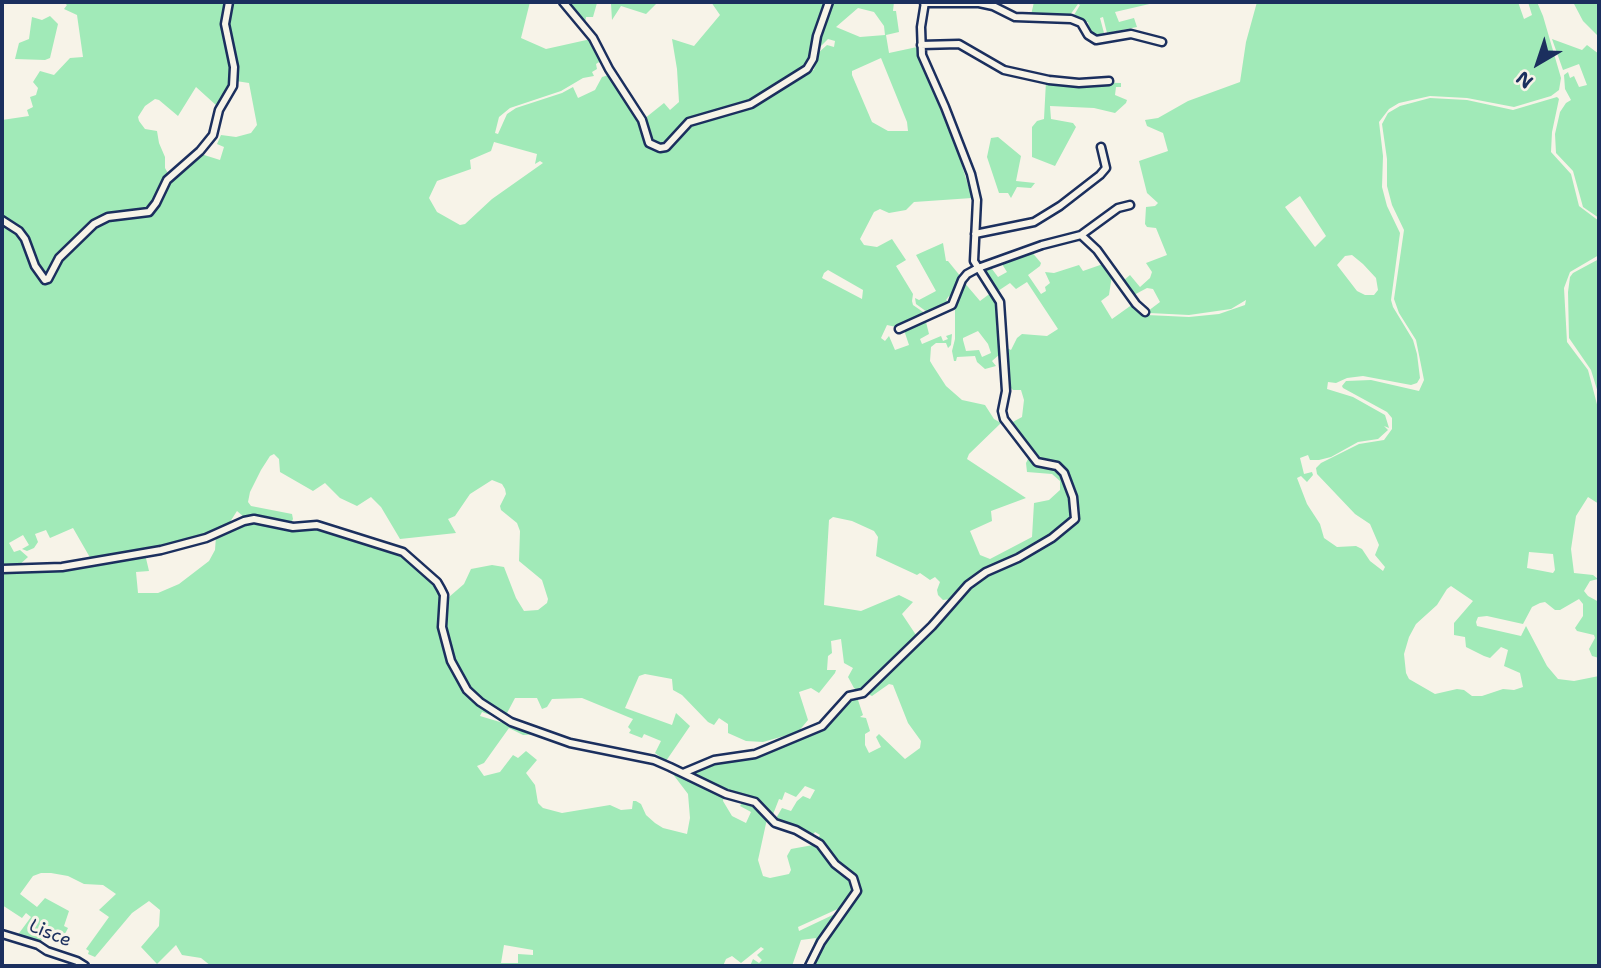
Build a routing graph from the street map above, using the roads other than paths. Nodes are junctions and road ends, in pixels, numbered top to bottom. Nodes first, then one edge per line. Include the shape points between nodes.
1 (229, 2) edge
2 (563, 2) edge
3 (829, 2) edge
4 (925, 3) edge
5 (994, 4) edge
6 (1162, 42) dead end
7 (921, 45) junction
8 (1109, 81) dead end
9 (1101, 147) dead end
10 (1130, 205) dead end
11 (2, 220) edge
12 (975, 234) junction
13 (1081, 235) junction
14 (978, 268) junction
15 (1145, 312) dead end
16 (899, 329) dead end
17 (2, 569) edge
18 (683, 773) junction
19 (2, 934) edge
20 (85, 966) edge
21 (809, 966) edge

1 - 11 street via 225,24 233,86 219,110 213,135 167,180 149,212 108,217 94,224 64,252 48,279 35,266 19,231
2 - 3 street via 599,48 642,120 649,143 660,148 689,122 751,104 807,69
4 - 5 street
4 - 7 street
5 - 6 street via 1015,17 1076,20 1096,40 1131,34
7 - 8 street via 959,44 1004,70 1049,80
7 - 12 street via 971,174 977,200
9 - 12 street via 1106,168 1060,206 1034,222
10 - 13 street via 1118,208
12 - 14 street
13 - 14 street
13 - 15 street
14 - 16 street via 962,280 952,305
14 - 18 street via 1000,302 1006,391 1002,411 1037,463 1057,466 1064,473 1076,513 1069,526 968,585 918,640 863,693 849,696 822,726 755,754 714,760
17 - 18 street via 62,567 162,550 254,519 293,527 326,527 403,552 437,582 444,595 442,627 451,660 467,690 480,702 511,722 570,743 654,760
18 - 21 street via 754,802 775,823 820,844 853,878 857,891
19 - 20 street, Lisce

